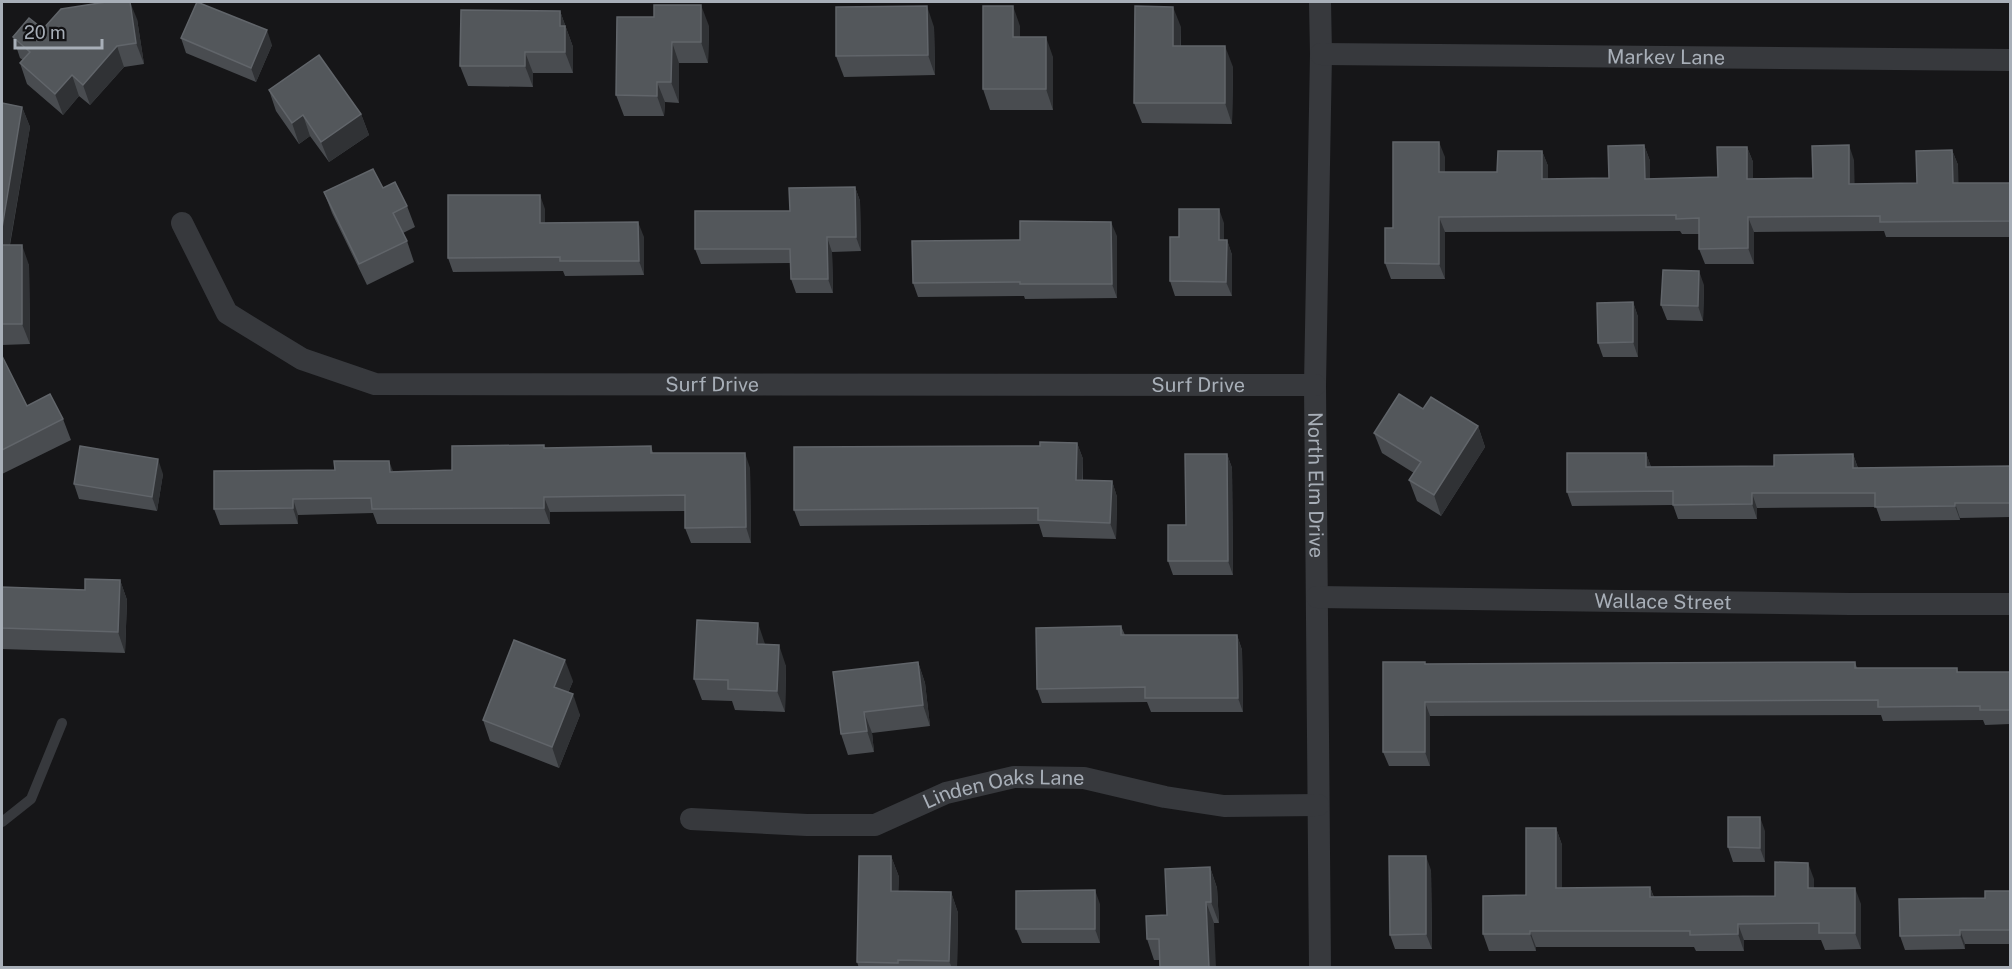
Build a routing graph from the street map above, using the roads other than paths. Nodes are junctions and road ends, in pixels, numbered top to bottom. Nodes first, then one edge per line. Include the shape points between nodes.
1 (1320, 2) edge
2 (1321, 54) junction
3 (2010, 60) edge
4 (182, 223) dead end
5 (1315, 385) junction
6 (1317, 597) junction
7 (2010, 604) edge
8 (62, 723) dead end
9 (1318, 805) junction
10 (691, 819) dead end
11 (2, 822) edge
12 (1320, 968) edge

1 - 2 street, North Elm Drive
2 - 3 street, Markev Lane
2 - 5 street, North Elm Drive
4 - 5 street, Surf Drive via 227,313 302,359 375,384
5 - 6 street, North Elm Drive
6 - 7 street, Wallace Street
6 - 9 street, North Elm Drive
8 - 11 lane via 31,799
9 - 10 street, Linden Oaks Lane via 1224,806 1084,778 1014,777 946,793 875,825
9 - 12 street, North Elm Drive

